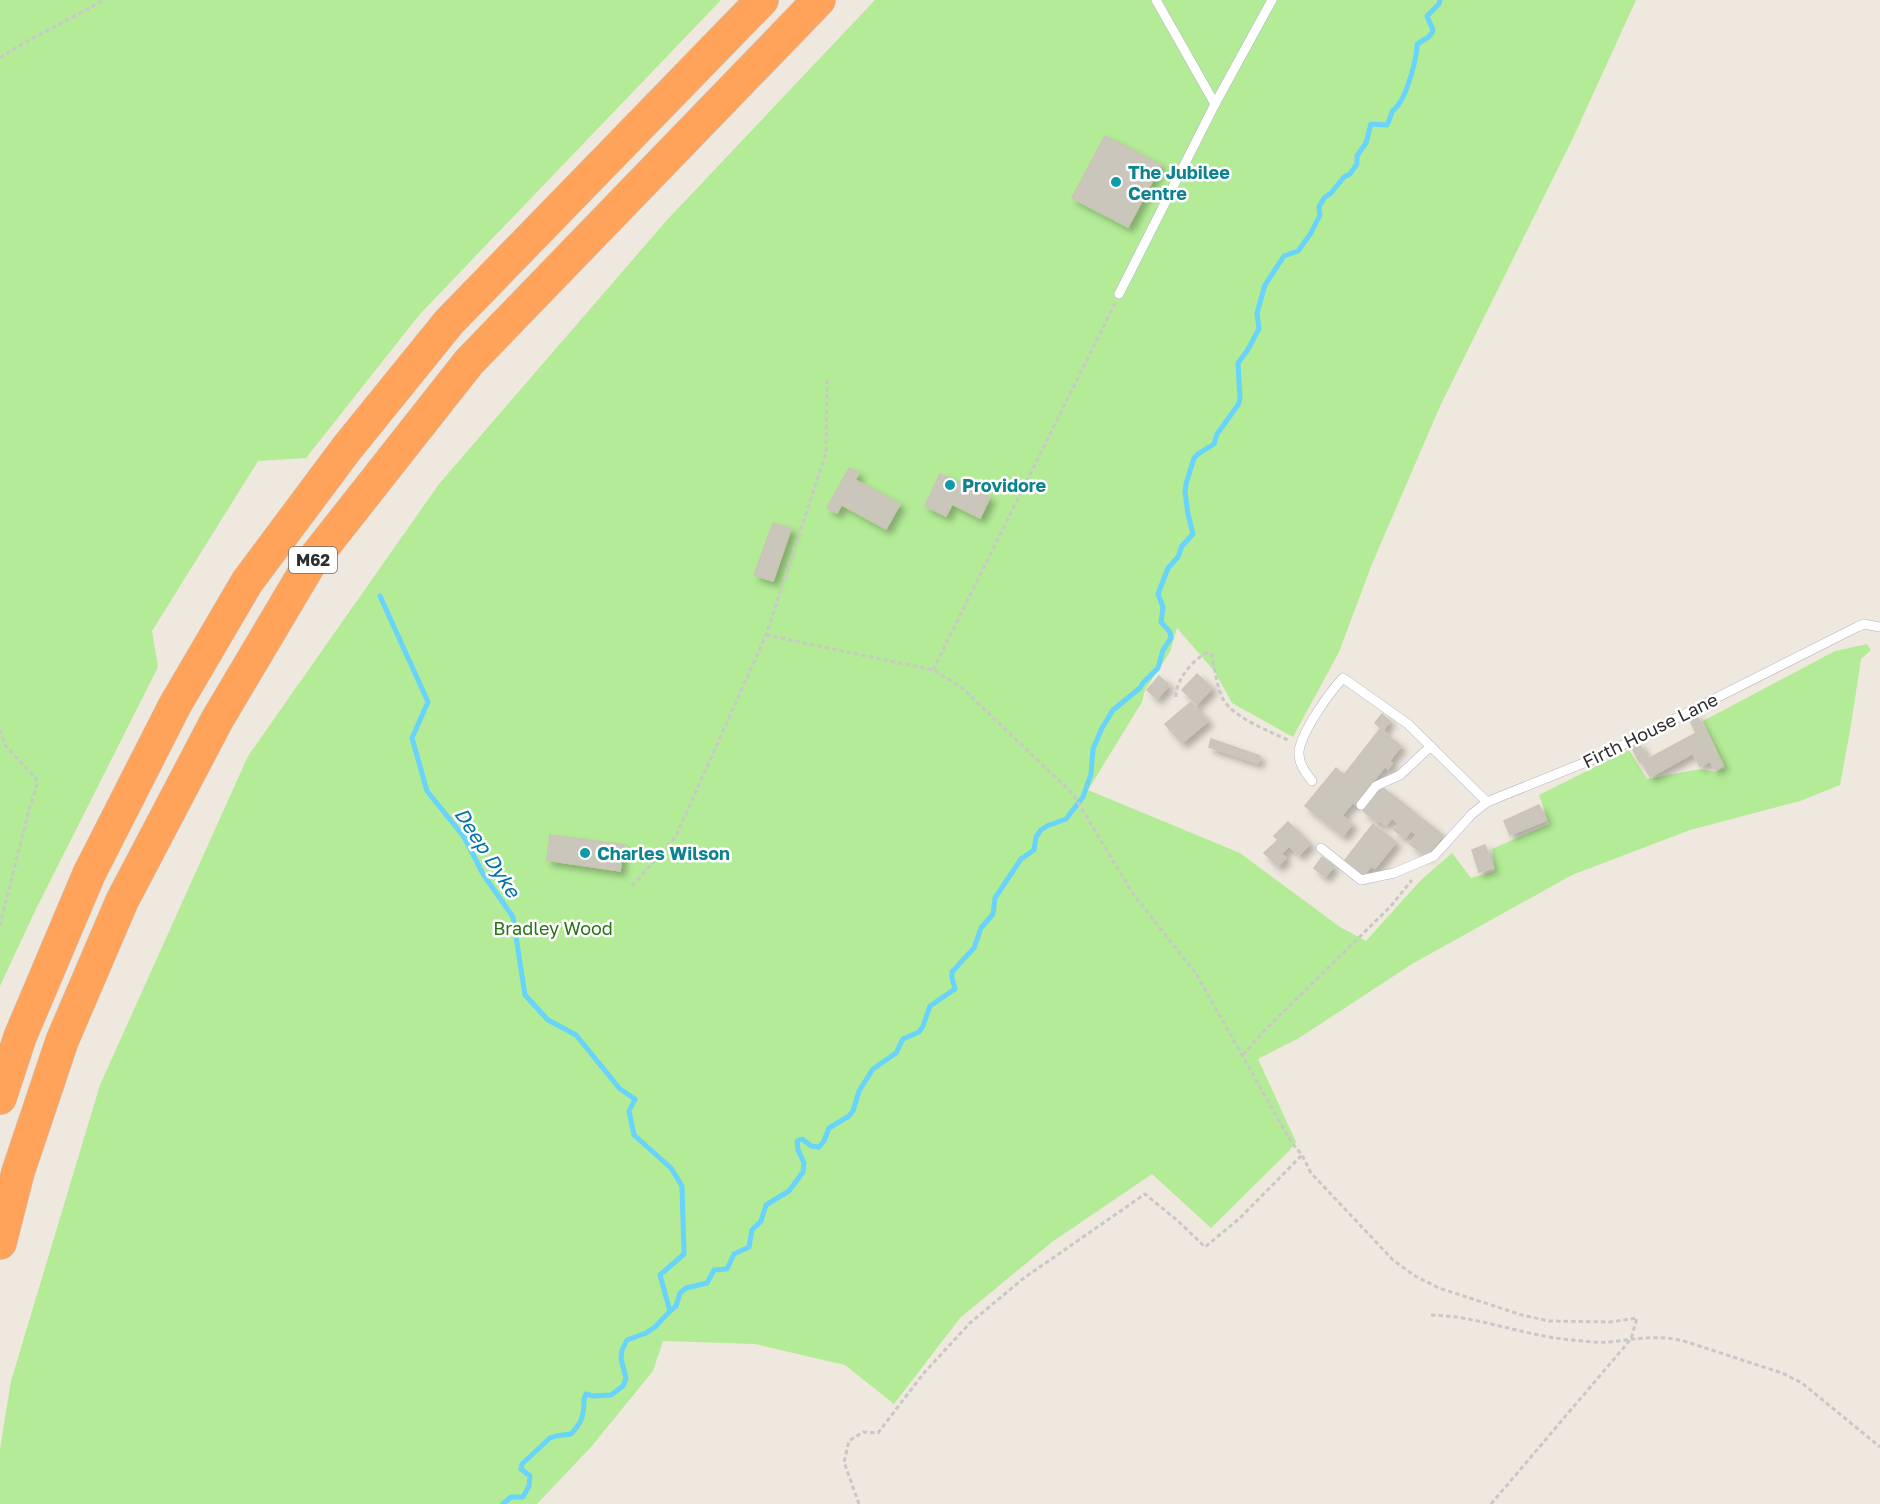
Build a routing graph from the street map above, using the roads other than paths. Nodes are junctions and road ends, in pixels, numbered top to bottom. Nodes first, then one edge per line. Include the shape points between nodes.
1 (762, 0) edge
2 (819, 0) edge
3 (1156, 0) edge
4 (1272, 0) edge
5 (1215, 104) junction
6 (1119, 294) road end
7 (1880, 627) edge
8 (1431, 746) junction
9 (1312, 781) dead end
10 (1487, 802) junction
11 (1361, 805) dead end
12 (1321, 848) dead end
13 (0, 1098) edge
14 (0, 1243) edge

1 - 13 highway, M62 via 449,322 346,448 247,582 175,705 88,874 20,1037
2 - 14 highway, M62 via 469,362 309,565 217,720 122,901 62,1041 18,1172
3 - 5 lane
4 - 5 lane
5 - 6 lane
7 - 10 lane, Firth House Lane via 1857,627 1601,756
8 - 9 lane via 1408,724 1344,678 1332,690 1304,736 1299,752 1300,764
8 - 10 lane
8 - 11 lane via 1400,775 1376,786
10 - 12 lane, Firth House Lane via 1434,856 1394,873 1361,880

